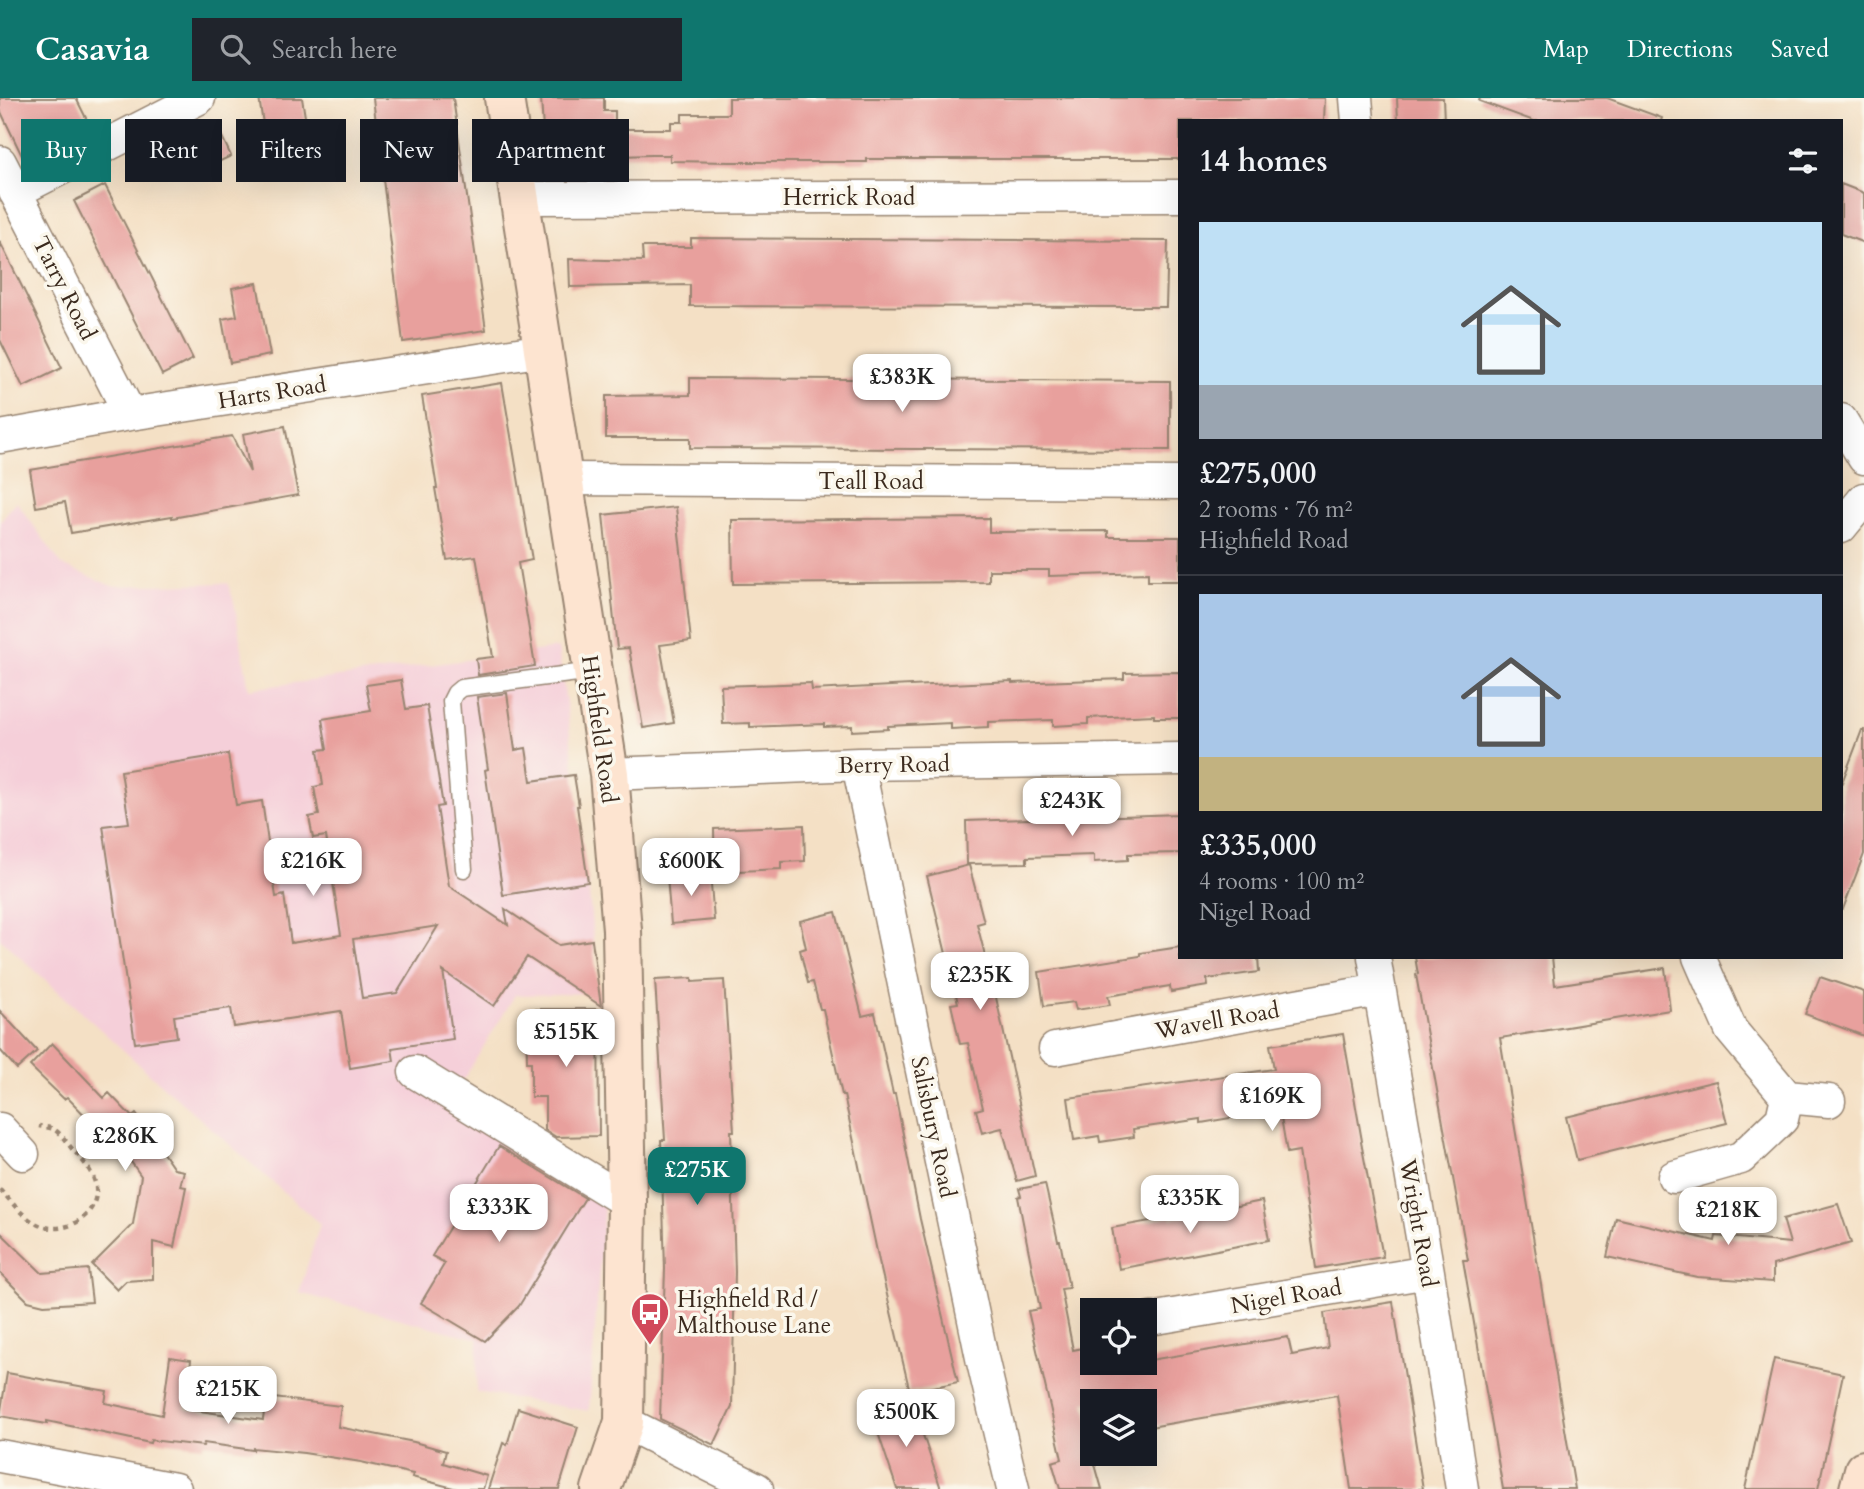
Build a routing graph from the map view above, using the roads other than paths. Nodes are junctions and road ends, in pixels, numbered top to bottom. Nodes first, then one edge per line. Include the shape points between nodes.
1 (200, 98) edge
2 (504, 98) edge
3 (1356, 98) edge
4 (1358, 119) edge
5 (0, 162) edge
6 (15, 192) junction
7 (1178, 196) edge
8 (519, 198) junction
9 (544, 350) junction
10 (130, 414) junction
11 (1843, 424) edge
12 (0, 437) edge
13 (1864, 458) edge
14 (563, 479) junction
15 (1178, 483) edge
16 (1864, 499) edge
17 (1843, 525) edge
18 (593, 671) junction
19 (1178, 759) edge
20 (858, 764) junction
21 (609, 775) junction
22 (464, 869) dead end
23 (1374, 959) edge
24 (1700, 959) edge
25 (1379, 990) junction
26 (1055, 1049) dead end
27 (415, 1072) dead end
28 (1787, 1097) junction
29 (1829, 1101) dead end
30 (0, 1129) edge
31 (23, 1154) dead end
32 (1674, 1177) dead end
33 (626, 1202) junction
34 (1428, 1272) junction
35 (1157, 1318) edge
36 (624, 1422) junction
37 (0, 1456) edge
38 (1864, 1470) edge
39 (175, 1489) edge
40 (601, 1489) edge
41 (757, 1489) edge
42 (1013, 1489) edge
43 (1462, 1489) edge
44 (1859, 1489) edge

1 - 6 street
2 - 8 main road, Highfield Road
3 - 4 street
5 - 6 street, Tarry Road
6 - 10 street, Tarry Road
7 - 8 street, Herrick Road
8 - 9 main road, Highfield Road
9 - 10 street, Harts Road
9 - 14 main road, Highfield Road
10 - 12 street, Harts Road
11 - 13 street
14 - 15 street, Teall Road
14 - 18 main road, Highfield Road
16 - 17 street
18 - 21 main road, Highfield Road
18 - 22 lane via 461,688 455,693 451,701
19 - 20 street, Berry Road
20 - 21 street, Berry Road
20 - 42 street, Salisbury Road
21 - 33 main road, Highfield Road via 622,930
23 - 25 street, Wright Road
24 - 28 street via 1731,1030
25 - 26 street, Wavell Road
25 - 34 street, Wright Road
27 - 33 street
28 - 29 street
28 - 32 street via 1782,1119 1741,1158
30 - 31 street
33 - 36 main road, Highfield Road
34 - 35 street, Nigel Road
34 - 43 street, Wright Road
36 - 40 main road, Highfield Road
36 - 41 street
37 - 39 street
38 - 44 main road

